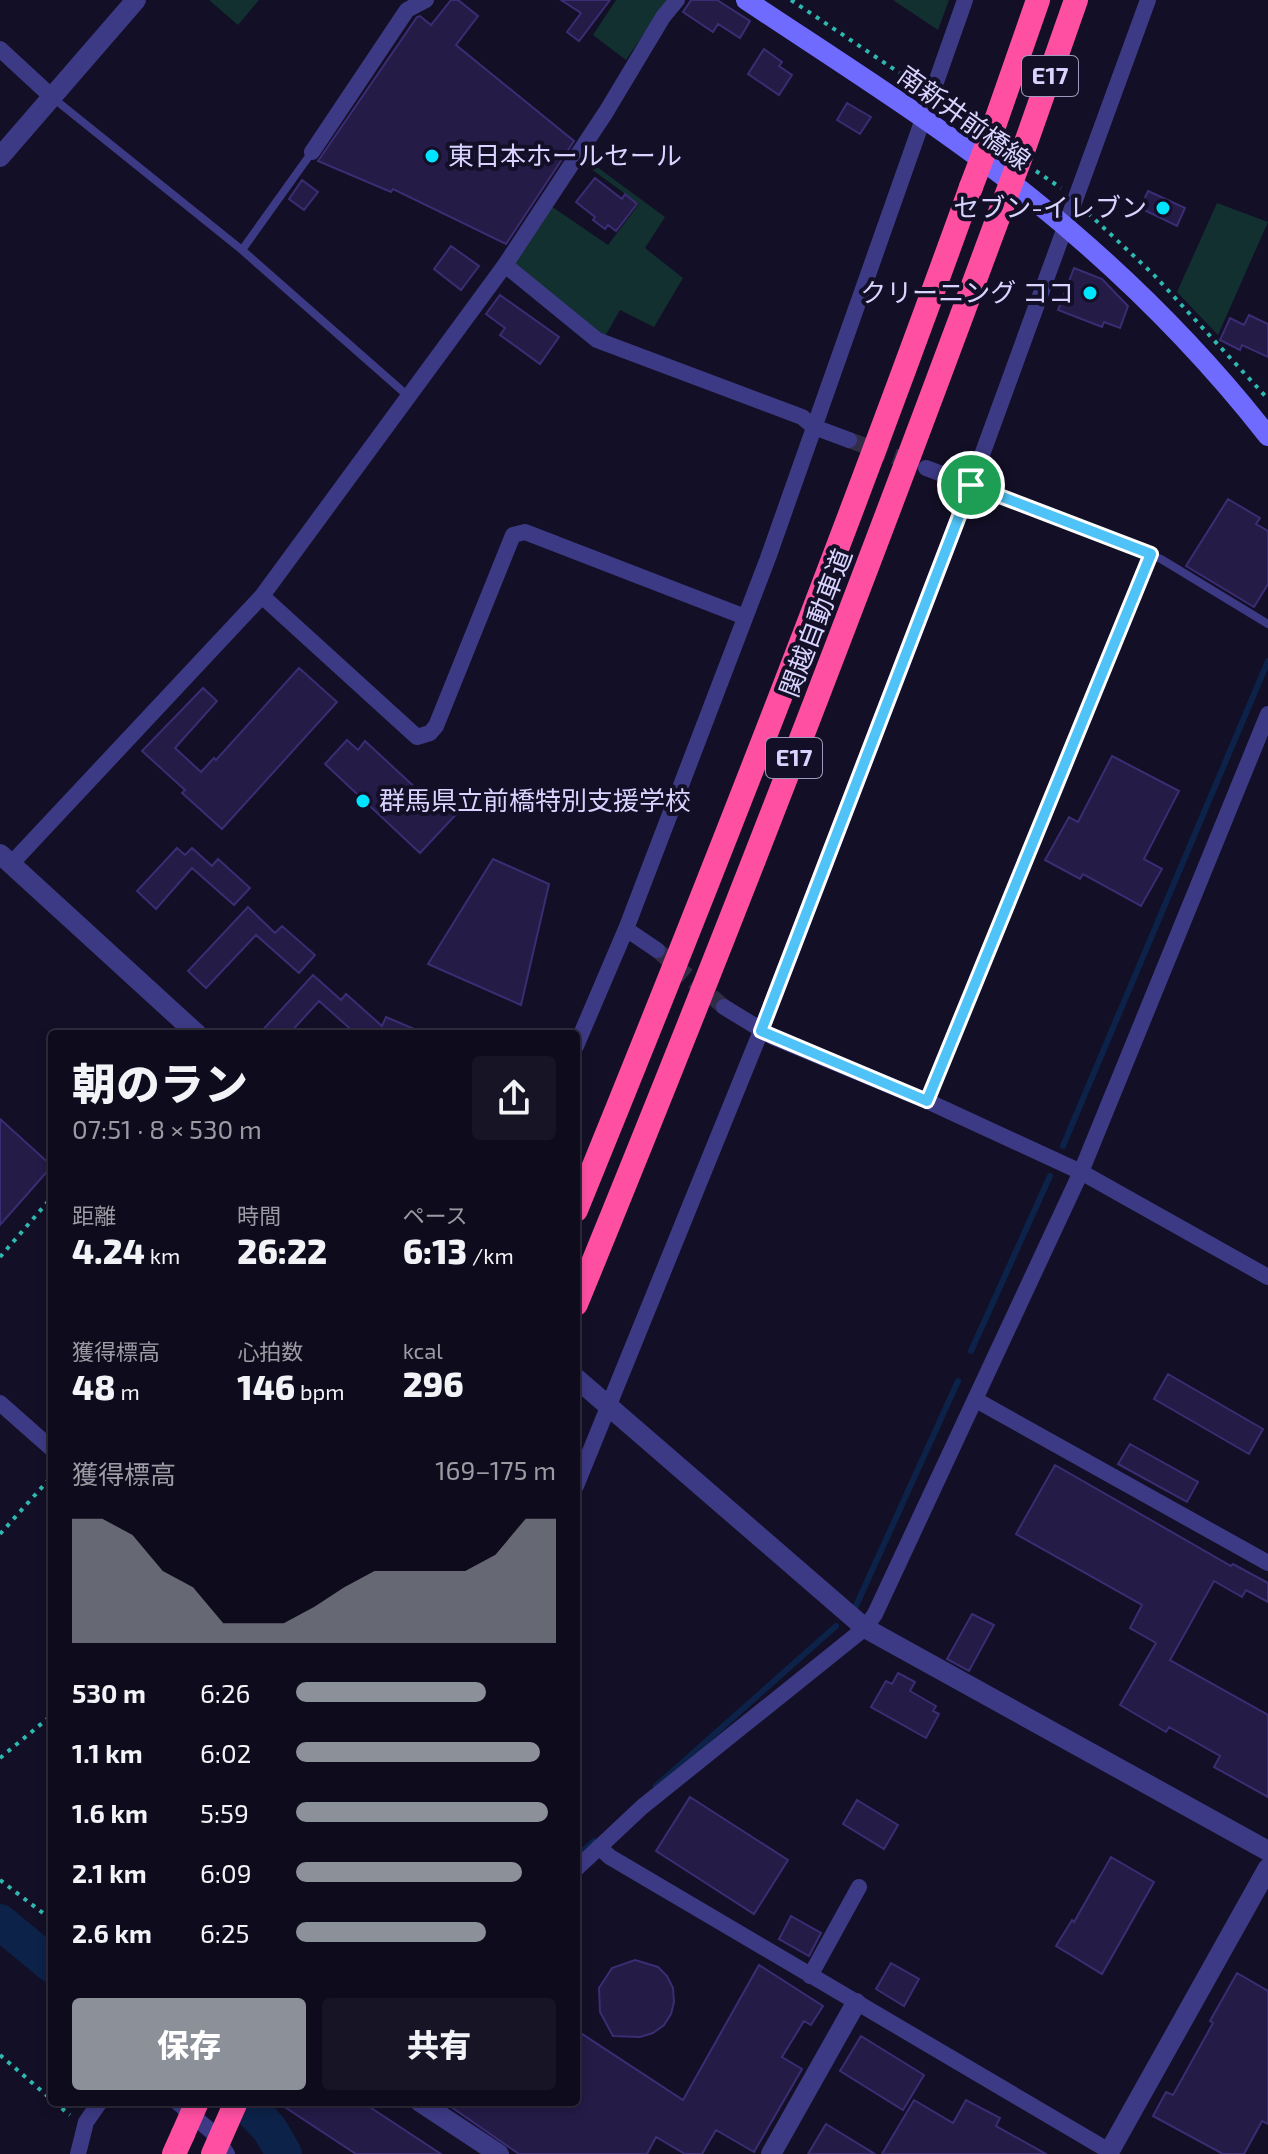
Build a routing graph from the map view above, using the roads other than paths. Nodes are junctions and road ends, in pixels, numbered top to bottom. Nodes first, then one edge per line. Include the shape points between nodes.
1 (136, 0) edge
2 (426, 0) edge
3 (677, 0) edge
4 (746, 0) edge
5 (965, 0) edge
6 (1038, 0) edge
7 (1076, 0) edge
8 (1148, 0) edge
9 (0, 49) edge
10 (52, 97) junction
11 (922, 118) junction
12 (312, 152) joint
13 (0, 157) edge
14 (1064, 226) junction
15 (242, 250) junction
16 (505, 265) junction
17 (408, 396) junction
18 (814, 427) junction
19 (1268, 436) edge
20 (849, 440) tunnel mouth
21 (926, 468) tunnel mouth
22 (971, 485) junction
23 (1151, 554) junction
24 (262, 596) junction
25 (745, 617) junction
26 (1268, 624) edge
27 (1268, 714) edge
28 (6, 859) edge
29 (626, 929) junction
30 (657, 950) tunnel mouth
31 (724, 1007) tunnel mouth
32 (193, 1030) edge
33 (761, 1031) junction
34 (580, 1037) edge
35 (927, 1101) junction
36 (1081, 1172) junction
37 (580, 1200) edge
38 (1268, 1277) edge
39 (580, 1294) edge
40 (580, 1382) edge
41 (976, 1400) junction
42 (0, 1403) edge
43 (607, 1406) junction
44 (48, 1445) edge
45 (580, 1476) edge
46 (1268, 1563) edge
47 (865, 1628) junction
48 (599, 1847) junction
49 (1268, 1851) edge
50 (580, 1865) edge
51 (1268, 1868) edge
52 (859, 1887) dead end
53 (810, 1976) junction
54 (856, 2003) junction
55 (97, 2106) edge
56 (182, 2106) edge
57 (195, 2106) edge
58 (234, 2106) edge
59 (426, 2106) edge
60 (179, 2144) edge
61 (1111, 2153) edge
62 (78, 2154) edge
63 (213, 2154) edge
64 (227, 2154) edge
65 (499, 2154) edge
66 (771, 2154) edge

1 - 10 street
2 - 12 street via 407,10
3 - 16 street
4 - 11 main road, 南新井前橋線
5 - 11 street
6 - 37 highway, 関越自動車道 / E17, bridge via 827,574
7 - 39 highway, 関越自動車道 / E17, bridge via 860,587
8 - 14 street
9 - 10 street
10 - 13 street
10 - 15 lane
11 - 14 main road, 南新井前橋線
11 - 18 street
12 - 15 lane
14 - 19 main road, 南新井前橋線 via 1159,315
14 - 22 street
15 - 17 lane
16 - 17 street
16 - 18 street via 597,340 802,417
17 - 24 street
18 - 20 street
18 - 25 street
21 - 22 street
22 - 23 lane
22 - 33 street
23 - 26 lane
23 - 35 lane
24 - 25 street via 417,737 436,726 518,532
24 - 28 street
25 - 29 street
27 - 36 street
28 - 32 street
29 - 30 street
29 - 34 street
31 - 33 street
33 - 35 street
33 - 43 street
35 - 36 street
36 - 38 street
36 - 41 street
40 - 43 street
41 - 46 street
41 - 47 street
42 - 44 street
43 - 45 street
43 - 47 street
47 - 48 street
47 - 49 street
48 - 50 street
48 - 53 street
51 - 61 street
52 - 53 street
53 - 54 street
54 - 61 street
54 - 66 street
55 - 62 street via 86,2122
56 - 64 street via 212,2132
57 - 60 highway, bridge
58 - 63 highway, bridge
59 - 65 street

